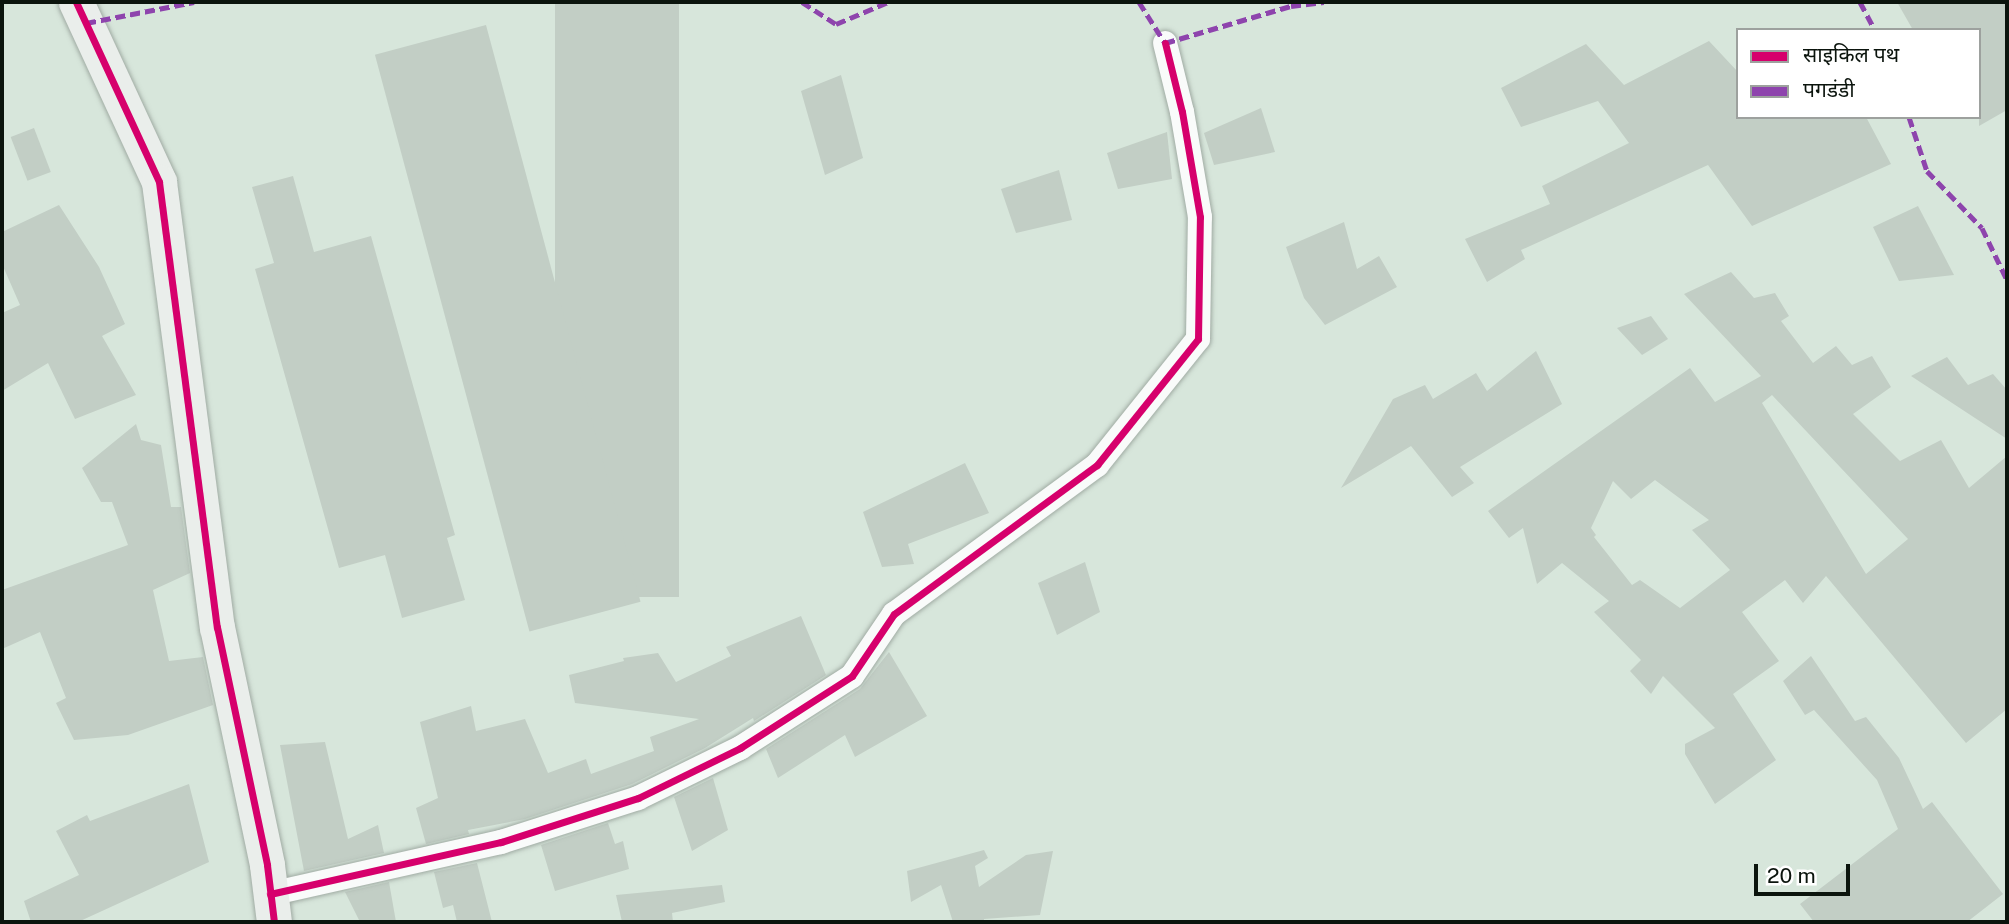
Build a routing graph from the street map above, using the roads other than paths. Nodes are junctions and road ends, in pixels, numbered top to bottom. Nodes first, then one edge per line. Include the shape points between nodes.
1 (76, 2) edge
2 (1165, 43) dead end
3 (272, 908) edge

1 - 3 street via 159,182 217,626
2 - 3 street via 1200,216 1198,339 1097,465 894,614 852,676 740,748 638,798

